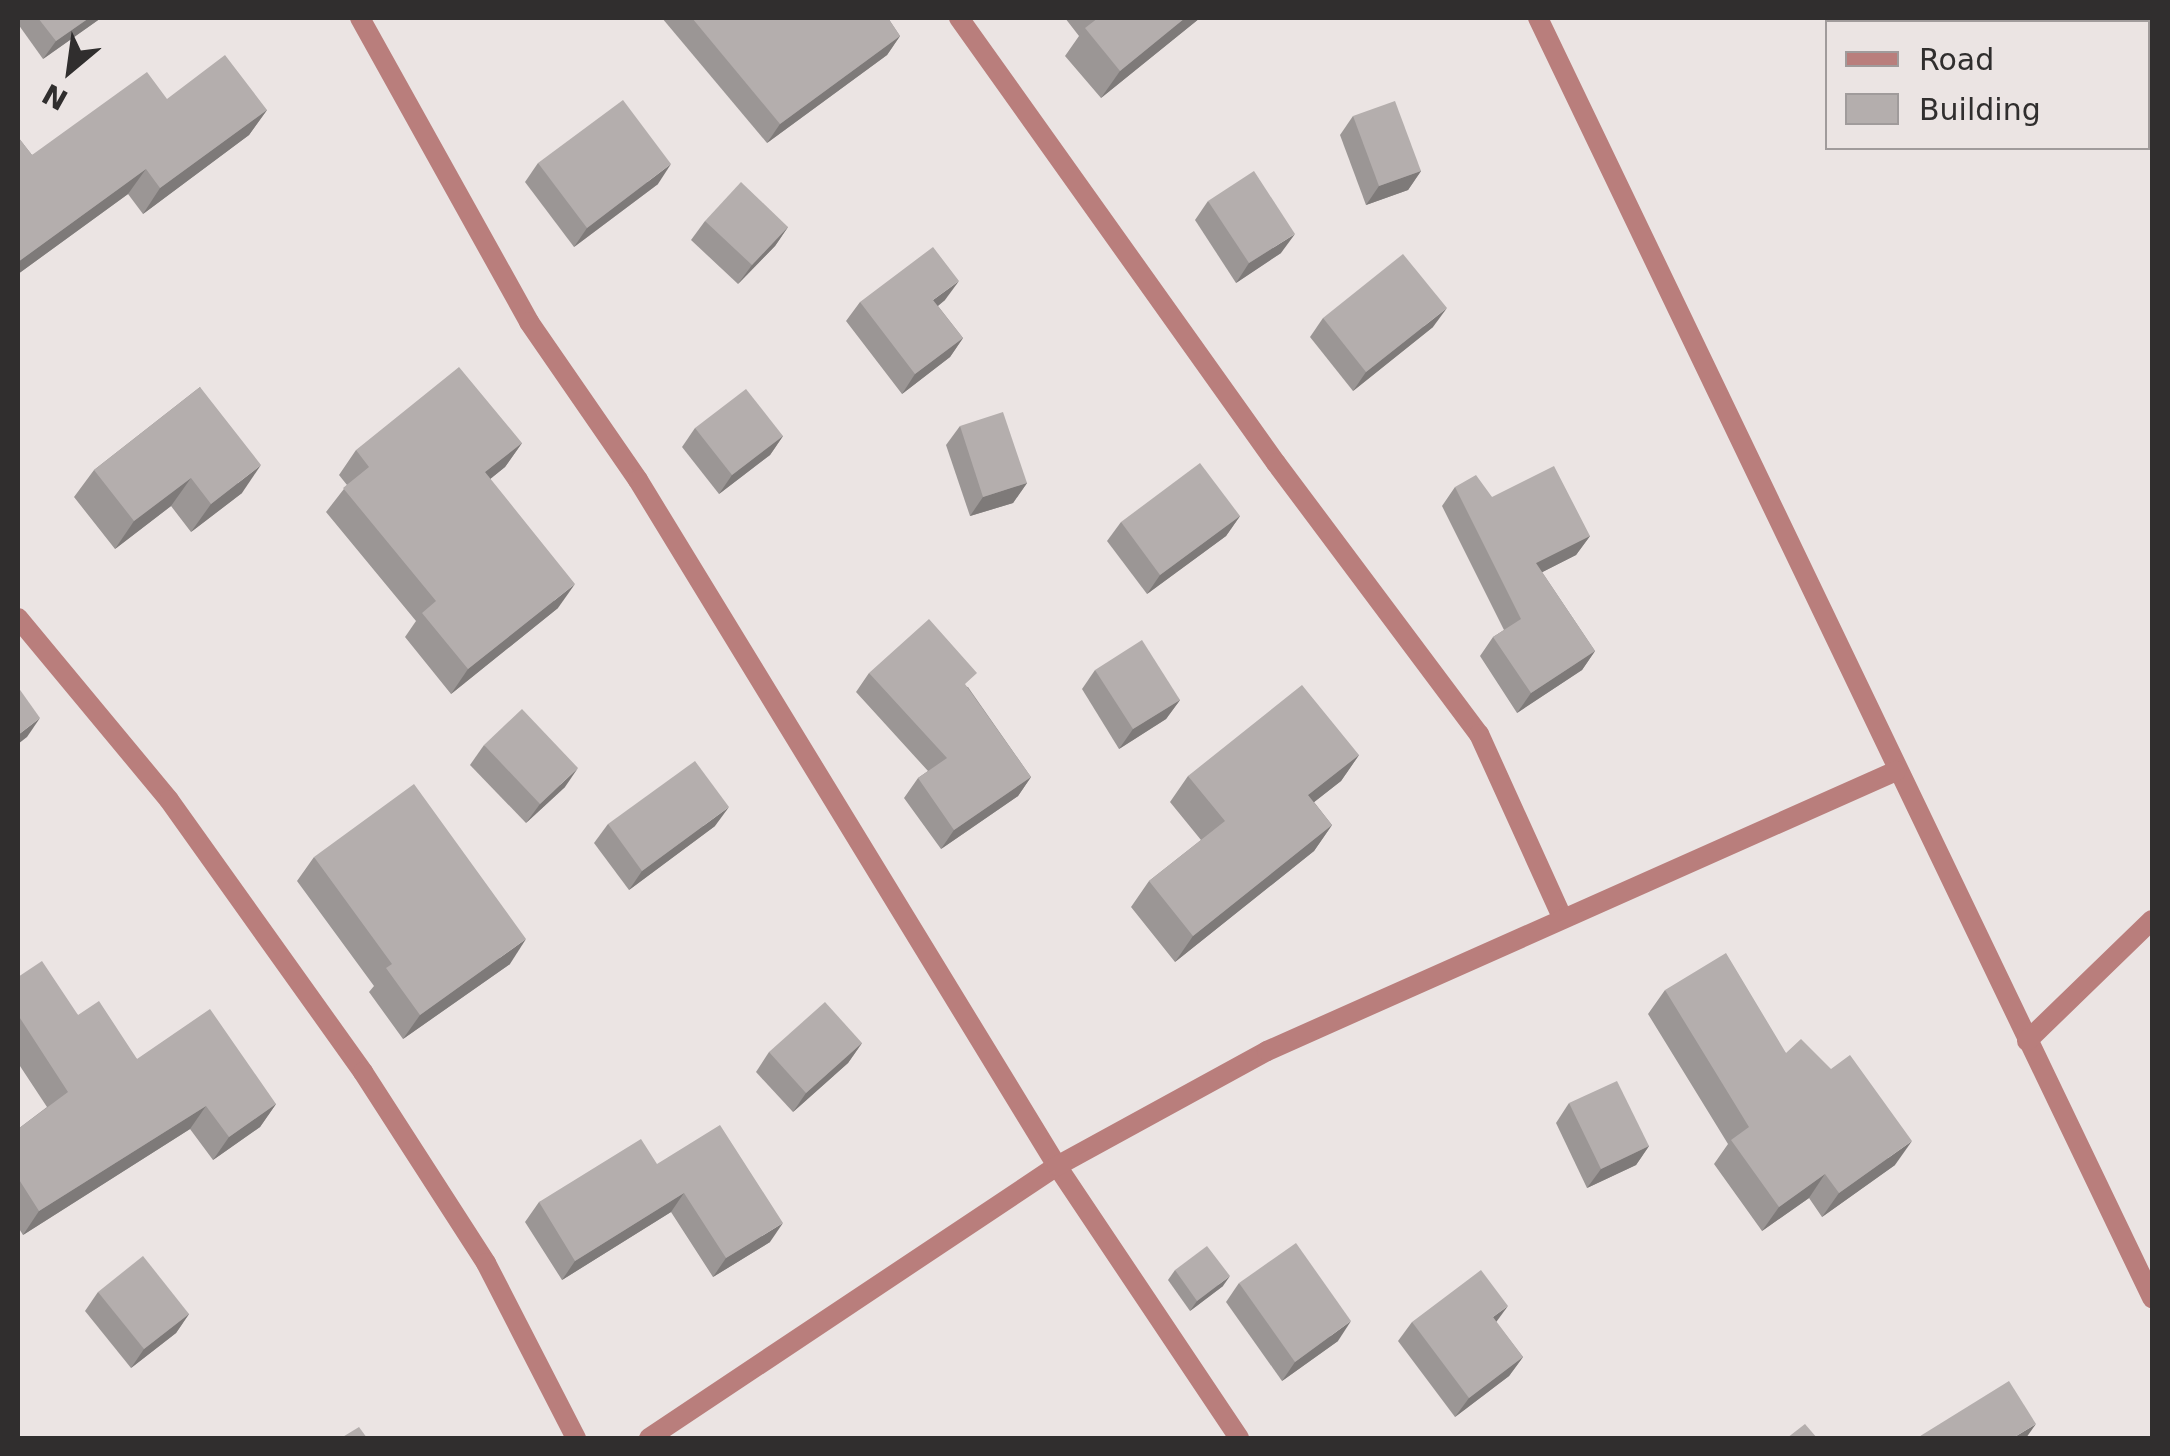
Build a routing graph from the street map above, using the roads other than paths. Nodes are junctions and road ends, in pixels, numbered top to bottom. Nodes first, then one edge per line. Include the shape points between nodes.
1 (360, 18) edge
2 (959, 18) edge
3 (1538, 18) edge
4 (18, 618) edge
5 (1896, 771) junction
6 (1562, 917) junction
7 (2152, 920) edge
8 (2027, 1040) junction
9 (1057, 1166) junction
10 (2152, 1298) edge
11 (576, 1438) edge
12 (650, 1438) edge
13 (1240, 1438) edge

1 - 9 street via 528,322 638,480
2 - 6 street via 1479,734
3 - 5 street
4 - 11 street via 169,800 363,1072 486,1263
5 - 6 street
5 - 8 street
6 - 9 street via 1267,1051
7 - 8 street
8 - 10 street
9 - 12 street
9 - 13 street

